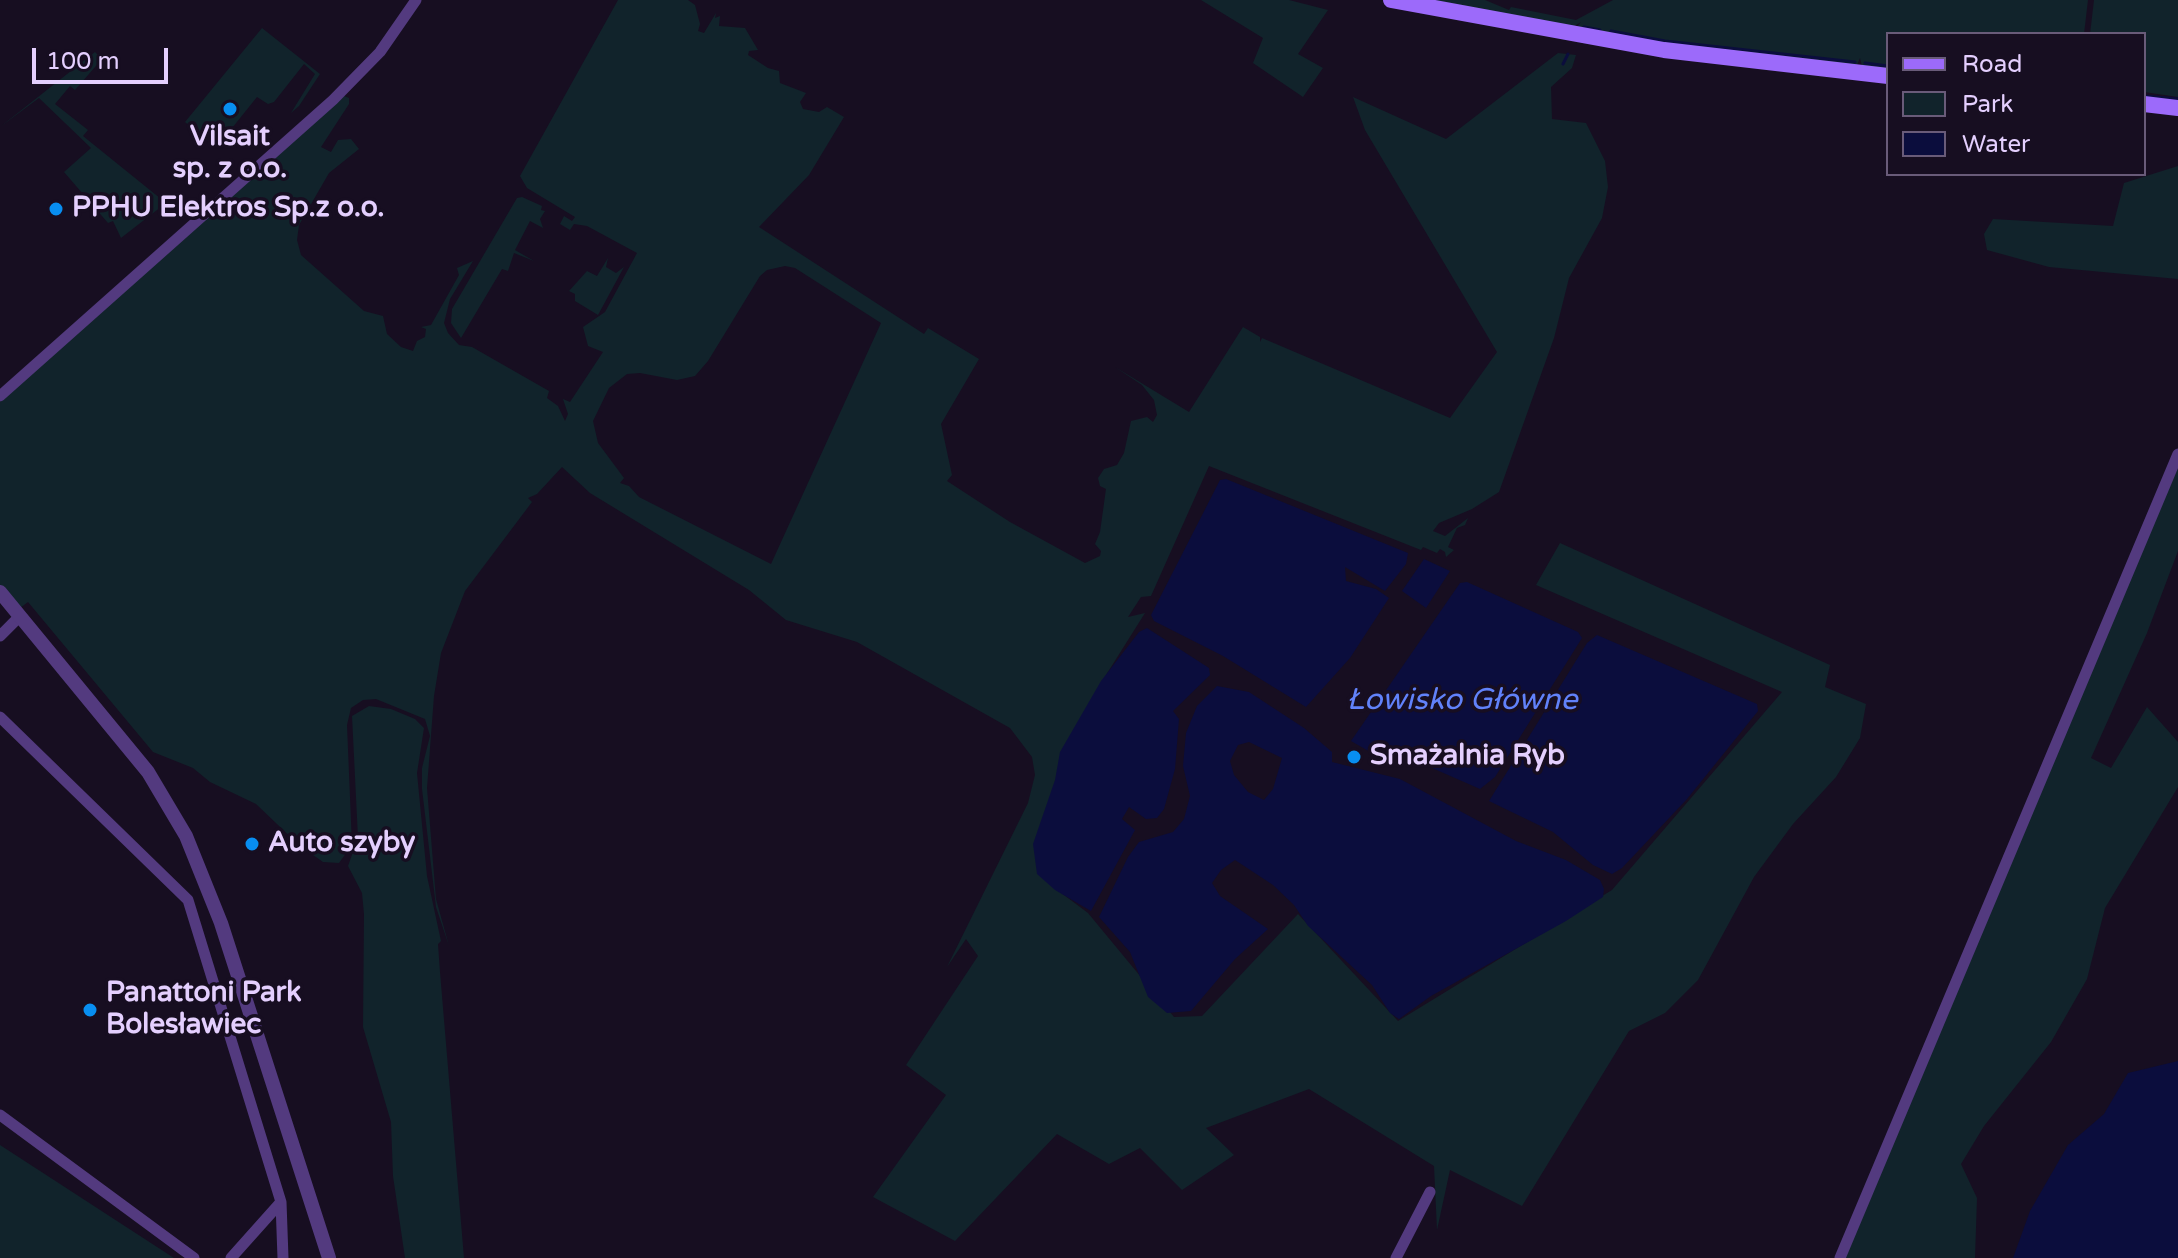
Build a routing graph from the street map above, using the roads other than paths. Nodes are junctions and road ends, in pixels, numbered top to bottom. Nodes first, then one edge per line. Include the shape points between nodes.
1 (416, 0) edge
2 (1391, 0) edge
3 (1413, 2) edge
4 (1886, 76) edge
5 (2146, 104) edge
6 (2178, 108) edge
7 (0, 396) edge
8 (2178, 454) edge
9 (0, 592) edge
10 (20, 616) junction
11 (0, 636) edge
12 (0, 717) edge
13 (0, 1115) edge
14 (1430, 1192) dead end
15 (281, 1202) junction
16 (194, 1258) edge
17 (231, 1258) edge
18 (283, 1258) edge
19 (329, 1258) edge
20 (1396, 1258) edge
21 (1840, 1258) edge

1 - 7 street via 380,52 333,100
2 - 3 main road
3 - 4 main road via 1664,50
5 - 6 main road
8 - 21 street
9 - 10 street
10 - 11 street
10 - 19 street via 148,772 186,836 221,923
12 - 15 street via 188,900
13 - 16 street
14 - 20 street
15 - 17 street
15 - 18 street

